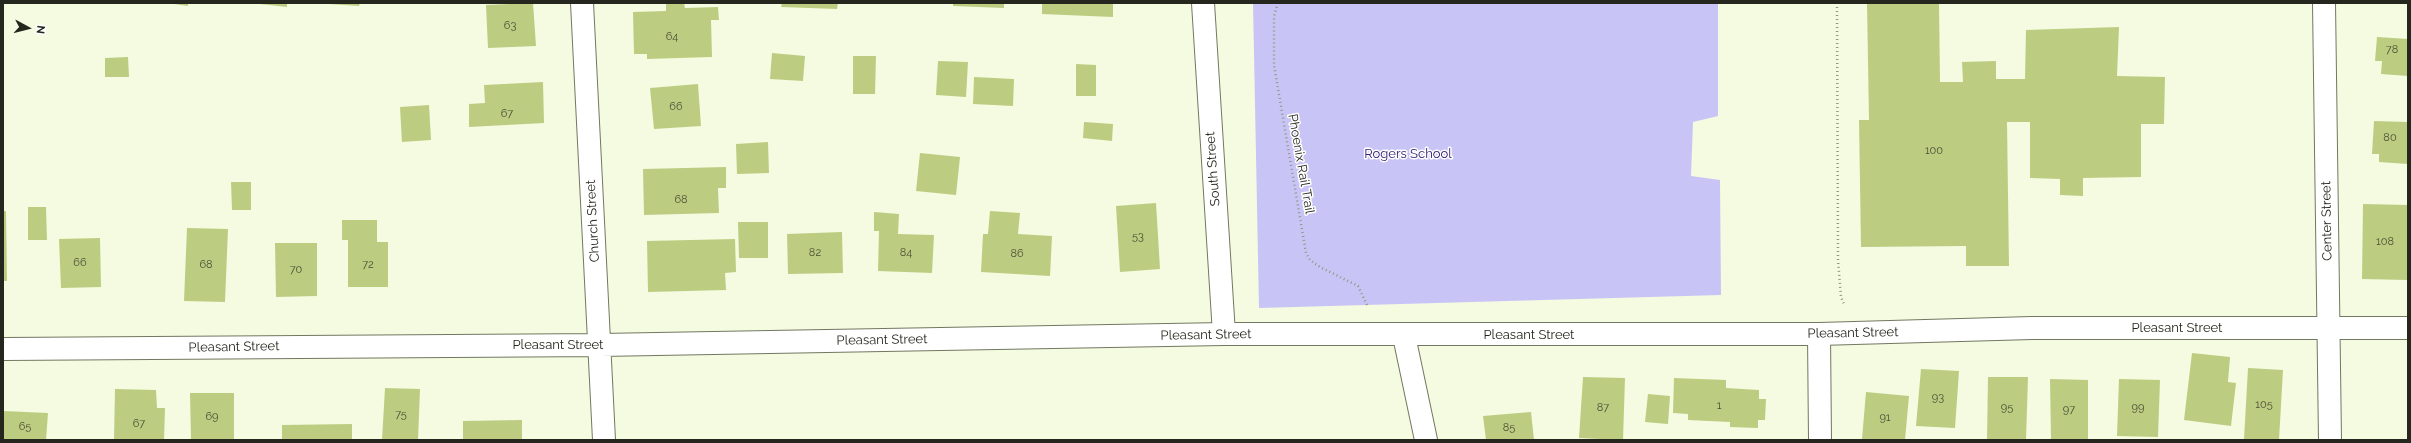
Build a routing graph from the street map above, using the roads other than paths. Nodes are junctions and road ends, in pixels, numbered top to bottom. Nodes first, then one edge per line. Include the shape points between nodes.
1 (582, 3) edge
2 (1203, 3) edge
3 (2324, 3) edge
4 (2408, 328) edge
5 (2329, 329) junction
6 (1224, 334) junction
7 (1819, 334) junction
8 (1404, 336) junction
9 (600, 345) junction
10 (3, 350) edge
11 (604, 440) edge
12 (1426, 440) edge
13 (1820, 440) edge
14 (2330, 440) edge

1 - 9 street, Church Street
2 - 6 street, South Street
3 - 5 street, Center Street
4 - 5 street, Pleasant Street
5 - 7 street, Pleasant Street via 2032,328
5 - 14 street, Center Street
6 - 8 street, Pleasant Street
6 - 9 street, Pleasant Street
7 - 8 street, Pleasant Street
7 - 13 street
8 - 12 street
9 - 10 street, Pleasant Street
9 - 11 street, Church Street

